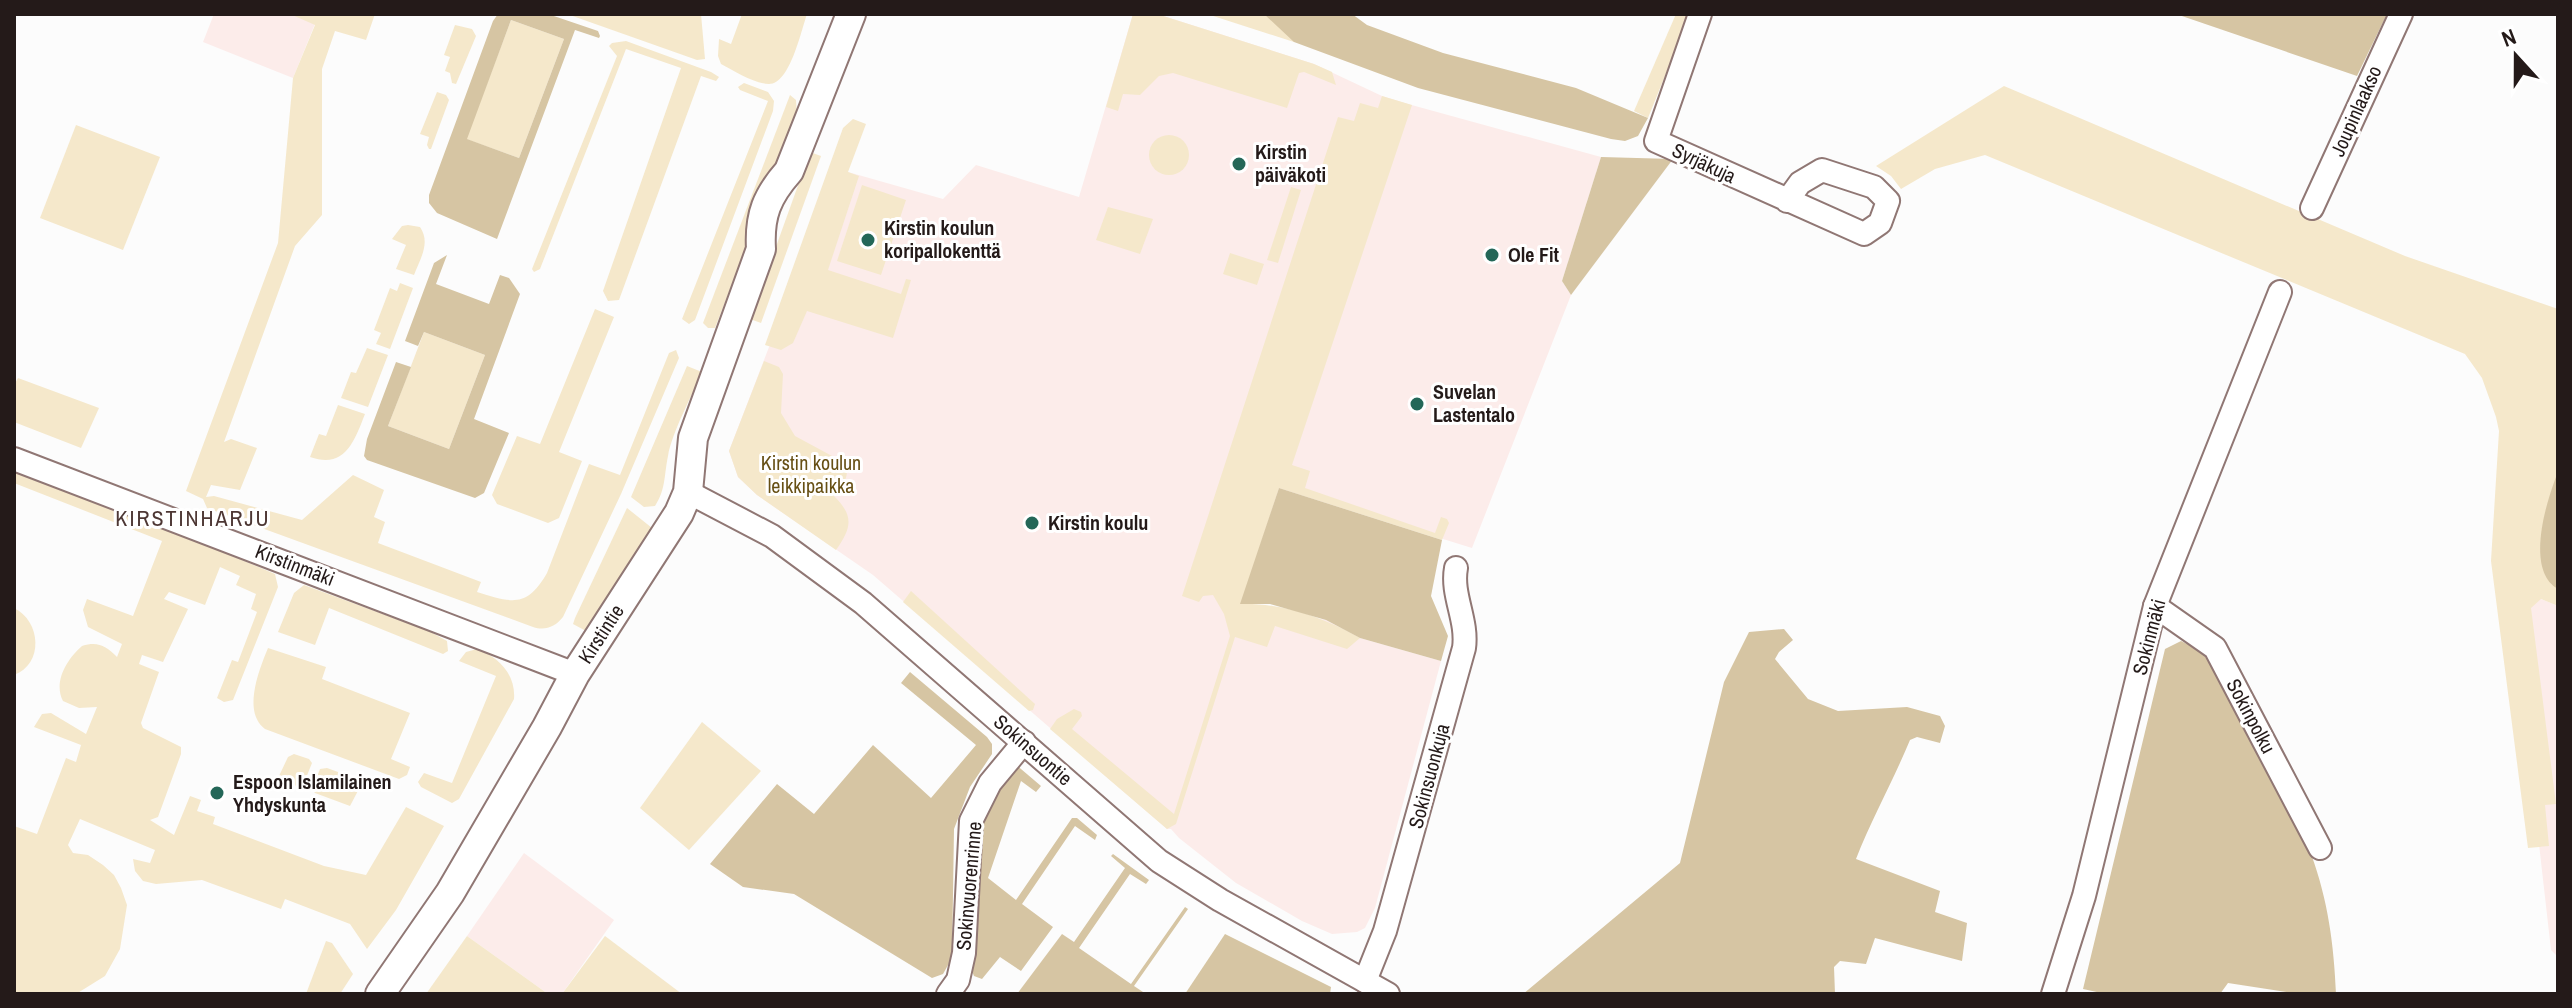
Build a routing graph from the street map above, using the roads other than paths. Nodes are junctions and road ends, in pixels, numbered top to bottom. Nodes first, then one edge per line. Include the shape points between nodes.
1 (851, 14) edge
2 (1700, 14) edge
3 (2401, 14) edge
4 (1787, 201) dead end
5 (2312, 208) dead end
6 (2280, 292) dead end
7 (14, 459) edge
8 (688, 492) junction
9 (1456, 568) dead end
10 (2155, 606) junction
11 (575, 674) junction
12 (1024, 742) junction
13 (2320, 848) dead end
14 (1365, 981) junction
15 (380, 994) edge
16 (948, 994) edge
17 (1388, 994) edge
18 (2053, 994) edge

1 - 8 street, Kirstintie via 789,171 790,198 777,234 761,249 693,438
2 - 4 street, Syrjäkuja via 1656,141
3 - 5 street, Joupinlaakso
6 - 10 street, Sokinmäki
7 - 11 street, Kirstinmäki
8 - 11 street, Kirstintie
8 - 12 street, Sokinsuontie via 772,536 863,603
9 - 14 street, Sokinsuonkuja via 1464,648 1385,931
10 - 13 street, Sokinpolku via 2215,648
10 - 18 street, Sokinmäki via 2084,896
11 - 15 street, Kirstintie via 450,893
12 - 14 street, Sokinsuontie via 1167,866
12 - 16 street, Sokinvuorenrinne via 990,783 971,821 964,953 958,980
14 - 17 street, Sokinsuontie

